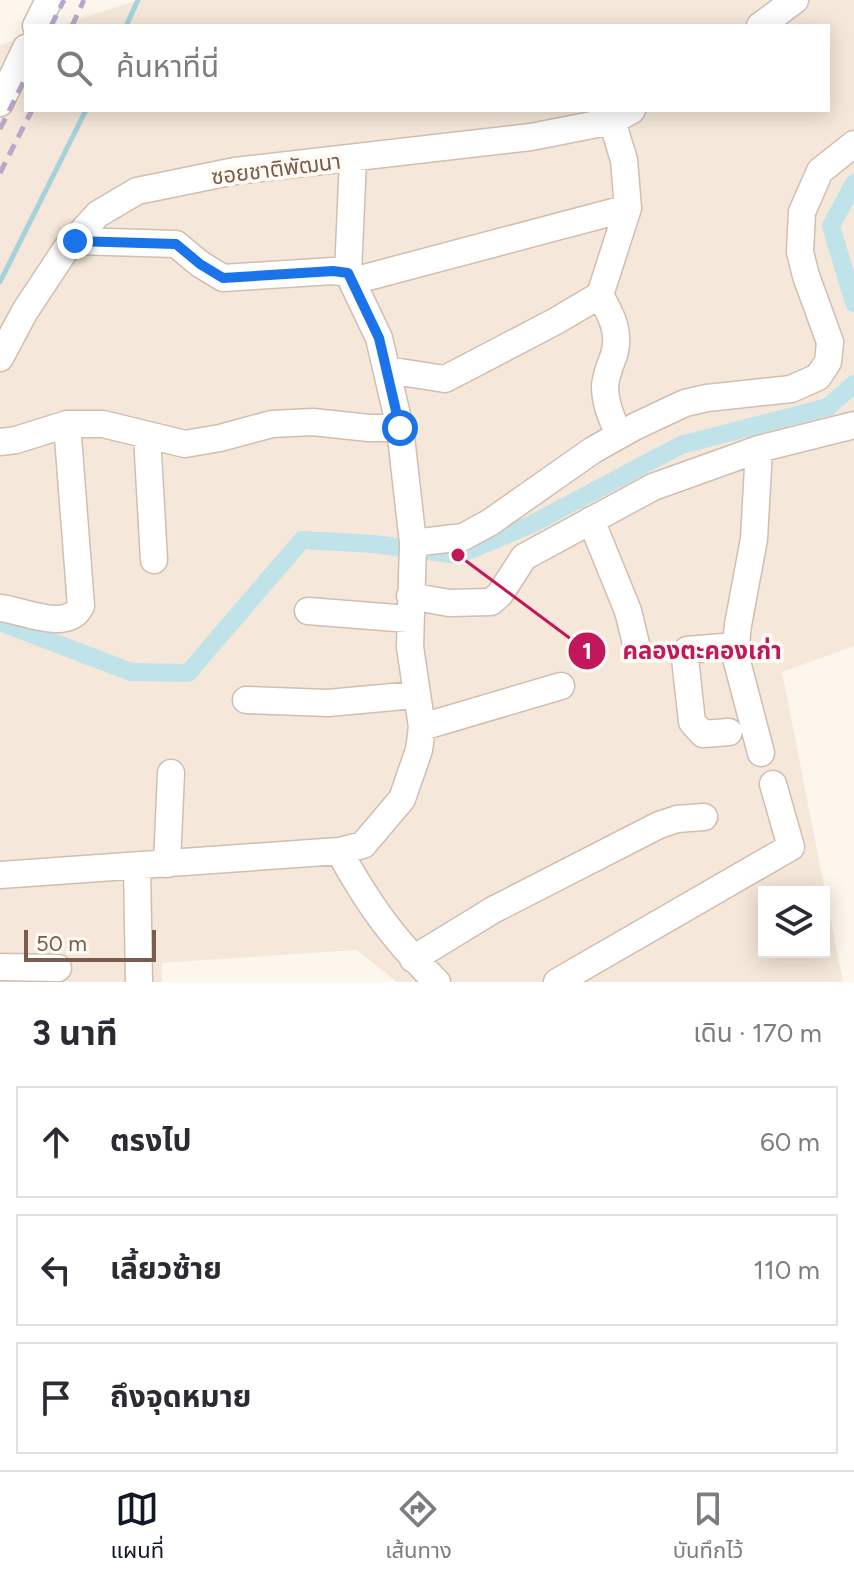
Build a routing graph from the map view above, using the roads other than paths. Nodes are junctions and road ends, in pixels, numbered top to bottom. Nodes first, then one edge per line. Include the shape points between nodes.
1 (49, 0) edge
2 (795, 0) edge
3 (37, 24) edge
4 (763, 24) edge
5 (24, 52) edge
6 (0, 103) edge
7 (622, 115) edge
8 (854, 144) edge
9 (353, 159) junction
10 (628, 208) junction
11 (75, 241) junction
12 (351, 277) junction
13 (600, 295) junction
14 (0, 358) edge
15 (387, 370) junction
16 (67, 424) junction
17 (854, 425) edge
18 (400, 428) junction
19 (619, 435) junction
20 (147, 436) junction
21 (0, 442) edge
22 (759, 449) junction
23 (591, 520) junction
24 (412, 553) junction
25 (154, 560) dead end
26 (0, 608) edge
27 (410, 608) junction
28 (308, 611) dead end
29 (736, 646) junction
30 (637, 648) dead end
31 (561, 686) dead end
32 (415, 695) junction
33 (246, 700) dead end
34 (422, 727) junction
35 (729, 732) dead end
36 (761, 753) dead end
37 (171, 773) dead end
38 (773, 784) dead end
39 (704, 817) dead end
40 (339, 851) junction
41 (167, 864) junction
42 (137, 866) junction
43 (0, 875) edge
44 (0, 967) edge
45 (58, 968) dead end
46 (423, 974) edge
47 (139, 982) edge
48 (557, 982) edge

1 - 3 street
2 - 4 street
5 - 6 street
7 - 9 street, ซอยชาติพัฒนา via 531,137
7 - 10 street
8 - 19 street via 820,171 802,212 800,252 830,342 828,362 818,377 791,389 685,403
9 - 11 street, ซอยชาติพัฒนา via 235,171 137,191 98,214
9 - 12 street
10 - 12 street
10 - 13 street
11 - 12 street via 176,244 223,278 333,271
11 - 14 street, ซอยชาติพัฒนา via 25,311
12 - 15 street via 379,338
13 - 15 street via 445,379
13 - 19 street via 616,331 605,382
15 - 18 street
16 - 20 street via 103,424
16 - 21 street
16 - 26 street via 81,606 60,619
17 - 22 street
18 - 20 street via 272,424 185,444
18 - 24 street
19 - 24 street via 489,523
20 - 25 street
22 - 23 street via 653,487
22 - 29 street via 754,539
23 - 27 street via 524,557 491,602
23 - 30 street via 628,611
24 - 27 street
27 - 28 street
27 - 32 street
29 - 35 street via 687,650 685,659 692,722 703,734
29 - 36 street
31 - 34 street
32 - 33 street via 328,703
32 - 34 street
34 - 40 street via 402,799 363,845
37 - 41 street
38 - 48 street via 791,847
39 - 46 street via 659,825 493,910
40 - 41 street
40 - 46 street via 365,899
41 - 42 street
42 - 43 street
42 - 47 street
44 - 45 street

